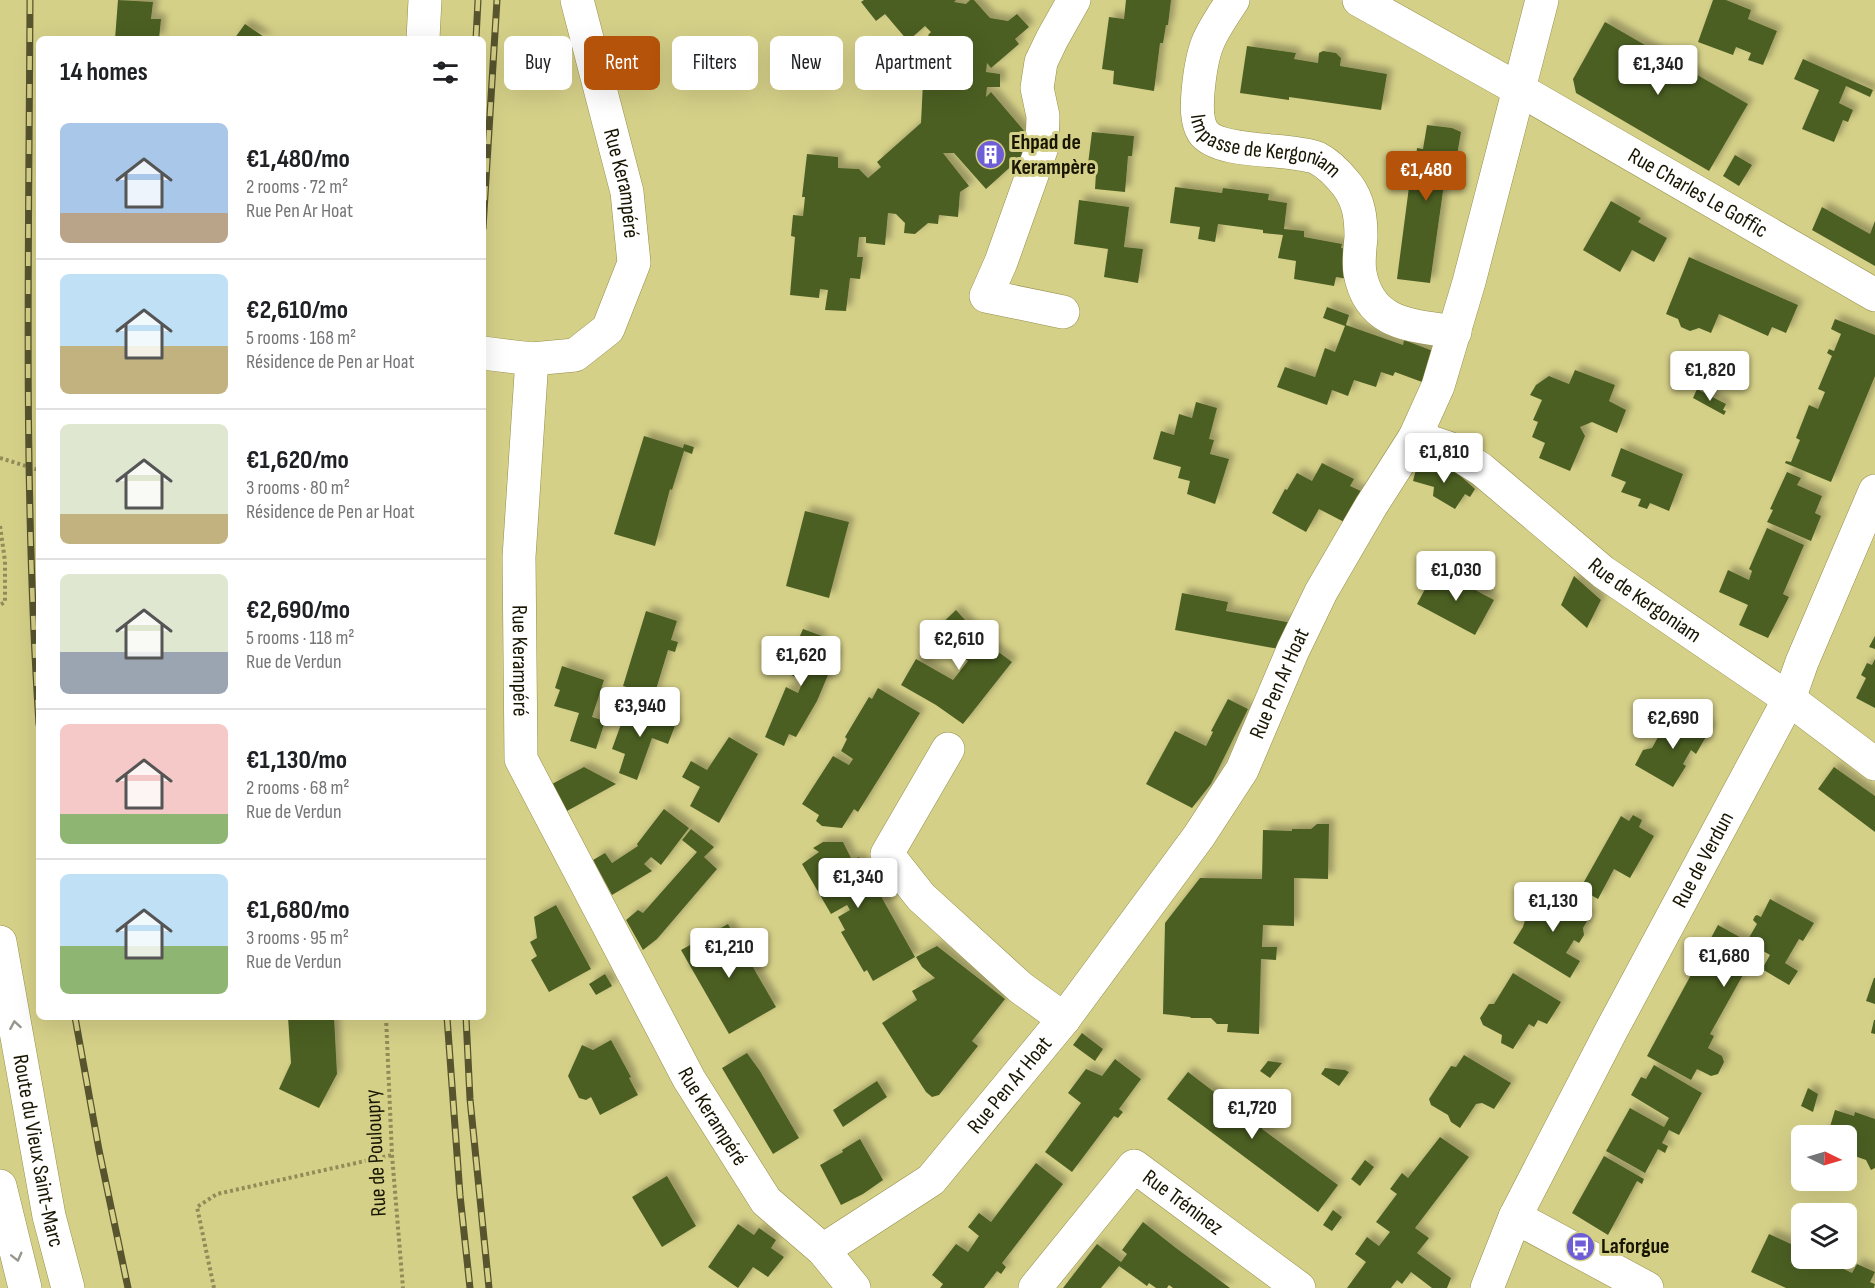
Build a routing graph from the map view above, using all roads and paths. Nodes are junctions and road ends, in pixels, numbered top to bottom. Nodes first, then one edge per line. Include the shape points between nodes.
1 (425, 0) edge
2 (577, 0) edge
3 (1074, 0) edge
4 (1233, 0) edge
5 (1359, 0) edge
6 (1542, 0) edge
7 (423, 36) edge
8 (1520, 90) junction
9 (1875, 295) edge
10 (1063, 312) dead end
11 (1455, 332) junction
12 (486, 353) edge
13 (532, 358) junction
14 (1415, 437) junction
15 (0, 458) edge
16 (36, 469) edge
17 (1875, 491) edge
18 (0, 526) edge
19 (0, 605) edge
20 (1790, 699) junction
21 (948, 749) dead end
22 (1875, 764) edge
23 (0, 942) edge
24 (1064, 1019) junction
25 (386, 1020) edge
26 (392, 1155) junction
27 (0, 1186) edge
28 (1515, 1217) junction
29 (823, 1250) junction
30 (25, 1288) edge
31 (68, 1288) edge
32 (214, 1288) edge
33 (403, 1288) edge
34 (854, 1288) edge
35 (1035, 1288) edge
36 (1299, 1288) edge
37 (1486, 1288) edge
38 (1647, 1288) edge

1 - 7 main road
2 - 13 main road, Rue Kerampéré via 627,192 634,263 608,329 575,355
3 - 10 main road via 1041,62 1037,88 1043,116 1042,147 986,296
4 - 11 main road, Impasse de Kergoniam via 1210,35 1201,61 1197,104 1203,132 1226,145 1316,158 1335,171 1360,210 1360,272 1374,306 1402,323
5 - 8 main road, Rue Charles Le Goffic
6 - 8 main road, Rue Pen Ar Hoat
8 - 9 main road, Rue Charles Le Goffic
8 - 11 main road, Rue Pen Ar Hoat
11 - 14 main road, Rue Pen Ar Hoat via 1438,386
12 - 13 main road
13 - 29 main road, Rue Kerampéré via 519,557 521,759 689,1079 765,1201
14 - 20 main road, Rue de Kergoniam via 1448,448 1481,469 1603,572
14 - 24 main road, Rue Pen Ar Hoat via 1322,591 1242,770 1224,800
15 - 16 path
17 - 20 main road, Rue de Verdun
18 - 19 path via 5,602
20 - 22 main road, Rue de Kergoniam
20 - 28 main road, Rue de Verdun
21 - 24 main road via 887,854 921,897 1022,988
31 -> 23 main road, Route du Vieux Saint-Marc via 49,1216
24 - 29 main road, Rue Pen Ar Hoat via 931,1180
25 - 26 path, Rue de Pouloupry
26 - 32 path via 217,1194 197,1207
26 - 33 path, Rue de Pouloupry
27 -> 30 main road, Route du Vieux Saint-Marc
28 - 37 main road, Rue de Verdun
28 - 38 main road
29 - 34 main road, Rue Kerampéré
35 - 36 main road, Rue Tréninez via 1134,1166

